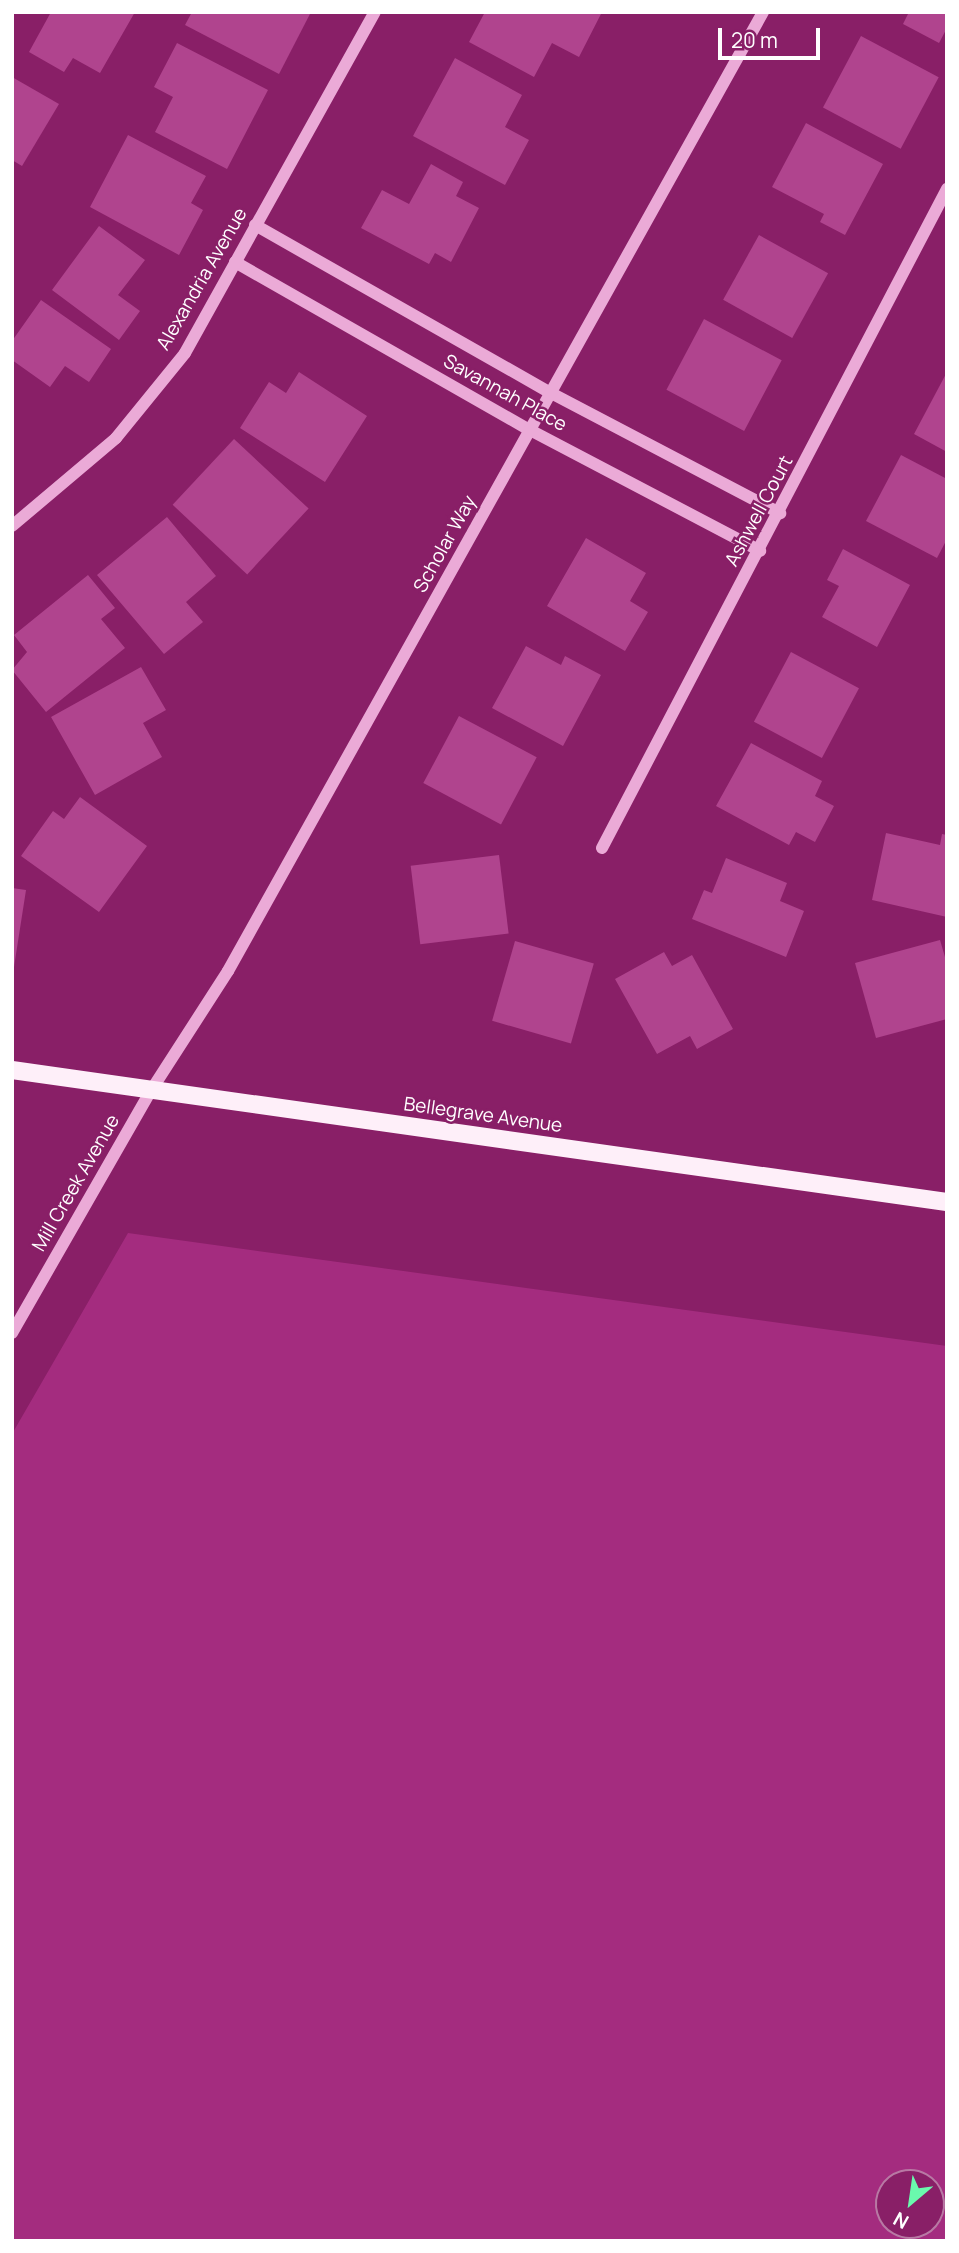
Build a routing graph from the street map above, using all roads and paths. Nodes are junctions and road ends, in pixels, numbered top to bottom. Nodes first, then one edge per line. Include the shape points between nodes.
1 (374, 12) edge
2 (763, 12) edge
3 (947, 189) edge
4 (255, 225) junction
5 (235, 262) junction
6 (551, 393) junction
7 (530, 430) junction
8 (780, 513) junction
9 (12, 526) edge
10 (760, 551) junction
11 (602, 848) dead end
12 (12, 1070) edge
13 (152, 1089) junction
14 (947, 1202) edge
15 (12, 1333) edge

1 - 4 street, Alexandria Avenue
2 - 6 street, Scholar Way
3 - 8 street, Ashwell Court
4 - 5 street, Alexandria Avenue
4 - 6 street, Savannah Place
5 - 7 street, Savannah Place
5 - 9 street, Alexandria Avenue via 185,353 116,438
6 - 7 street, Scholar Way
6 - 8 street, Savannah Place
7 - 10 street, Savannah Place
7 - 13 street, Scholar Way via 228,971
8 - 10 street, Ashwell Court
10 - 11 street, Ashwell Court
12 - 13 main road, Bellegrave Avenue
13 - 14 main road, Bellegrave Avenue
13 - 15 street, Mill Creek Avenue

